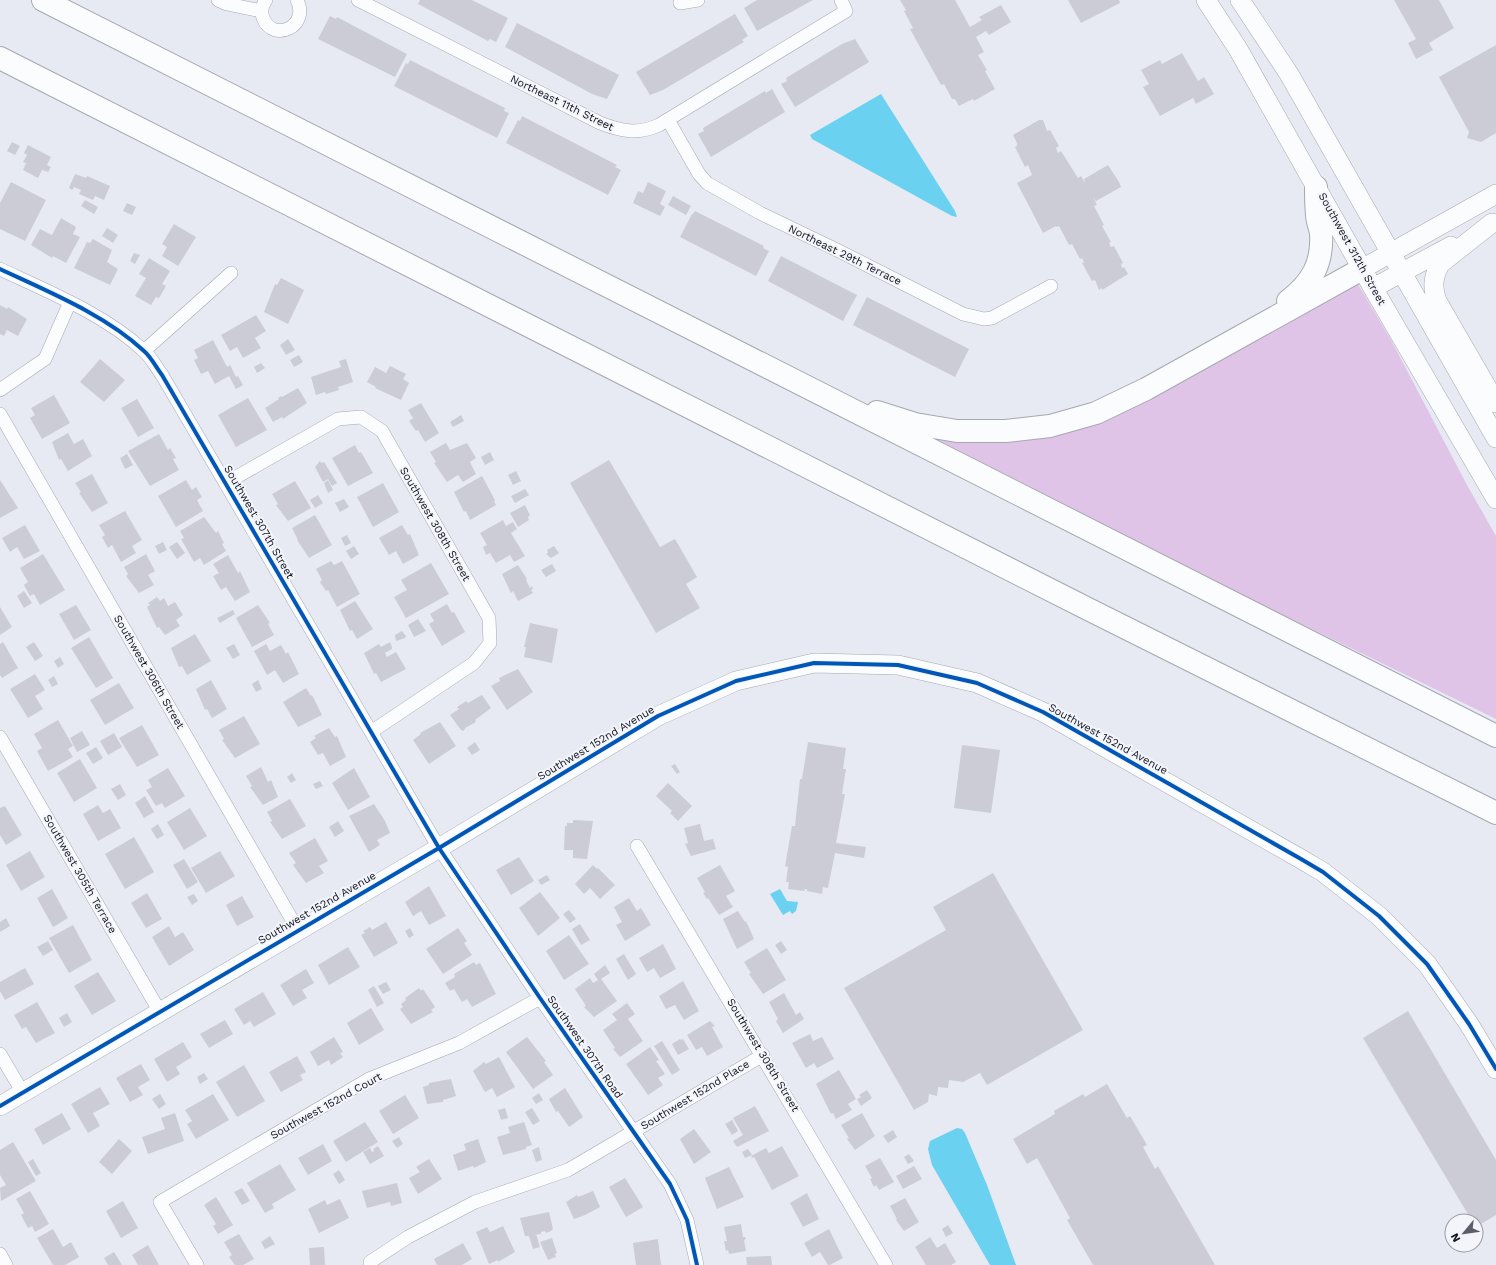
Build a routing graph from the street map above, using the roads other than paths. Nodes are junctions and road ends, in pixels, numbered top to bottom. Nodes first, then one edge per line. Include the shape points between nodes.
1 (43, 0) edge
2 (218, 0) edge
3 (296, 0) edge
4 (358, 0) edge
5 (683, 0) edge
6 (698, 0) edge
7 (1206, 0) edge
8 (1240, 0) edge
9 (846, 4) edge
10 (264, 6) edge
11 (0, 58) edge
12 (668, 120) junction
13 (1316, 187) junction
14 (1496, 194) edge
15 (1494, 222) edge
16 (1390, 253) junction
17 (0, 269) edge
18 (1362, 269) junction
19 (231, 273) dead end
20 (1401, 273) junction
21 (1052, 286) dead end
22 (1373, 288) junction
23 (70, 302) junction
24 (1242, 335) junction
25 (144, 351) junction
26 (0, 390) edge
27 (1496, 403) edge
28 (848, 409) junction
29 (0, 414) edge
30 (1496, 438) edge
31 (226, 483) junction
32 (1496, 499) edge
33 (370, 732) junction
34 (1496, 736) edge
35 (0, 737) edge
36 (1496, 813) edge
37 (637, 846) dead end
38 (439, 848) junction
39 (298, 930) junction
40 (540, 998) junction
41 (160, 1012) junction
42 (0, 1054) edge
43 (763, 1055) junction
44 (1496, 1069) edge
45 (23, 1092) junction
46 (0, 1106) edge
47 (633, 1132) junction
48 (0, 1254) edge
49 (370, 1262) dead end
50 (6, 1265) edge
51 (197, 1265) edge
52 (696, 1265) edge
53 (886, 1265) edge

1 - 28 highway
2 - 10 street via 227,4
3 - 10 street via 299,18 296,24 285,30 273,29 268,25 264,20
4 - 12 street, Northeast 11th Street via 618,130 635,132 650,129
5 - 6 street via 680,3
7 - 13 street, Southwest 312th Street via 1242,55
8 - 16 street via 1289,74
9 - 12 street, Northeast 11th Street
11 - 36 highway
12 - 21 street, Northeast 29th Terrace via 699,174 712,186 760,213 963,314 984,319 992,318
13 - 18 street, Southwest 312th Street
13 - 24 highway via 1321,250 1315,272 1303,290
14 - 16 street
15 - 20 street
15 - 27 street via 1440,264 1435,272 1433,285 1438,301
16 - 18 street
16 - 20 street
17 - 23 street, Southwest 307th Street
18 - 22 street, Southwest 312th Street
18 - 24 highway
19 - 25 street
20 - 22 street
20 - 30 street
22 - 32 street, Southwest 312th Street
23 - 25 street, Southwest 307th Street via 116,330
23 - 26 street via 45,359
24 - 28 highway via 1146,389 1096,413 1050,426 1006,431 957,431 915,424 877,412
25 - 31 street, Southwest 307th Street via 162,375
28 - 34 highway
29 - 39 street, Southwest 306th Street
31 - 33 street, Southwest 307th Street
31 - 33 street, Southwest 308th Street via 338,419 360,417 382,430 489,618 490,643 474,663
33 - 38 street, Southwest 307th Street
35 - 41 street, Southwest 305th Terrace
37 - 43 street, Southwest 308th Street
38 - 39 street, Southwest 152nd Avenue
38 - 40 street, Southwest 307th Road
38 - 44 street, Southwest 152nd Avenue via 658,716 736,682 814,663 898,665 977,682 1043,712 1323,872 1379,916 1427,964 1469,1024
39 - 41 street, Southwest 152nd Avenue
40 - 47 street, Southwest 307th Road
40 - 51 street, Southwest 152nd Court via 459,1043 369,1079 160,1202
41 - 45 street, Southwest 152nd Avenue
42 - 45 street
43 - 47 street, Southwest 152nd Place
43 - 53 street, Southwest 308th Street
45 - 46 street, Southwest 152nd Avenue
47 - 49 street, Southwest 152nd Place via 568,1170 475,1202 408,1237
47 - 52 street, Southwest 307th Road via 670,1184 687,1220
48 - 50 street

